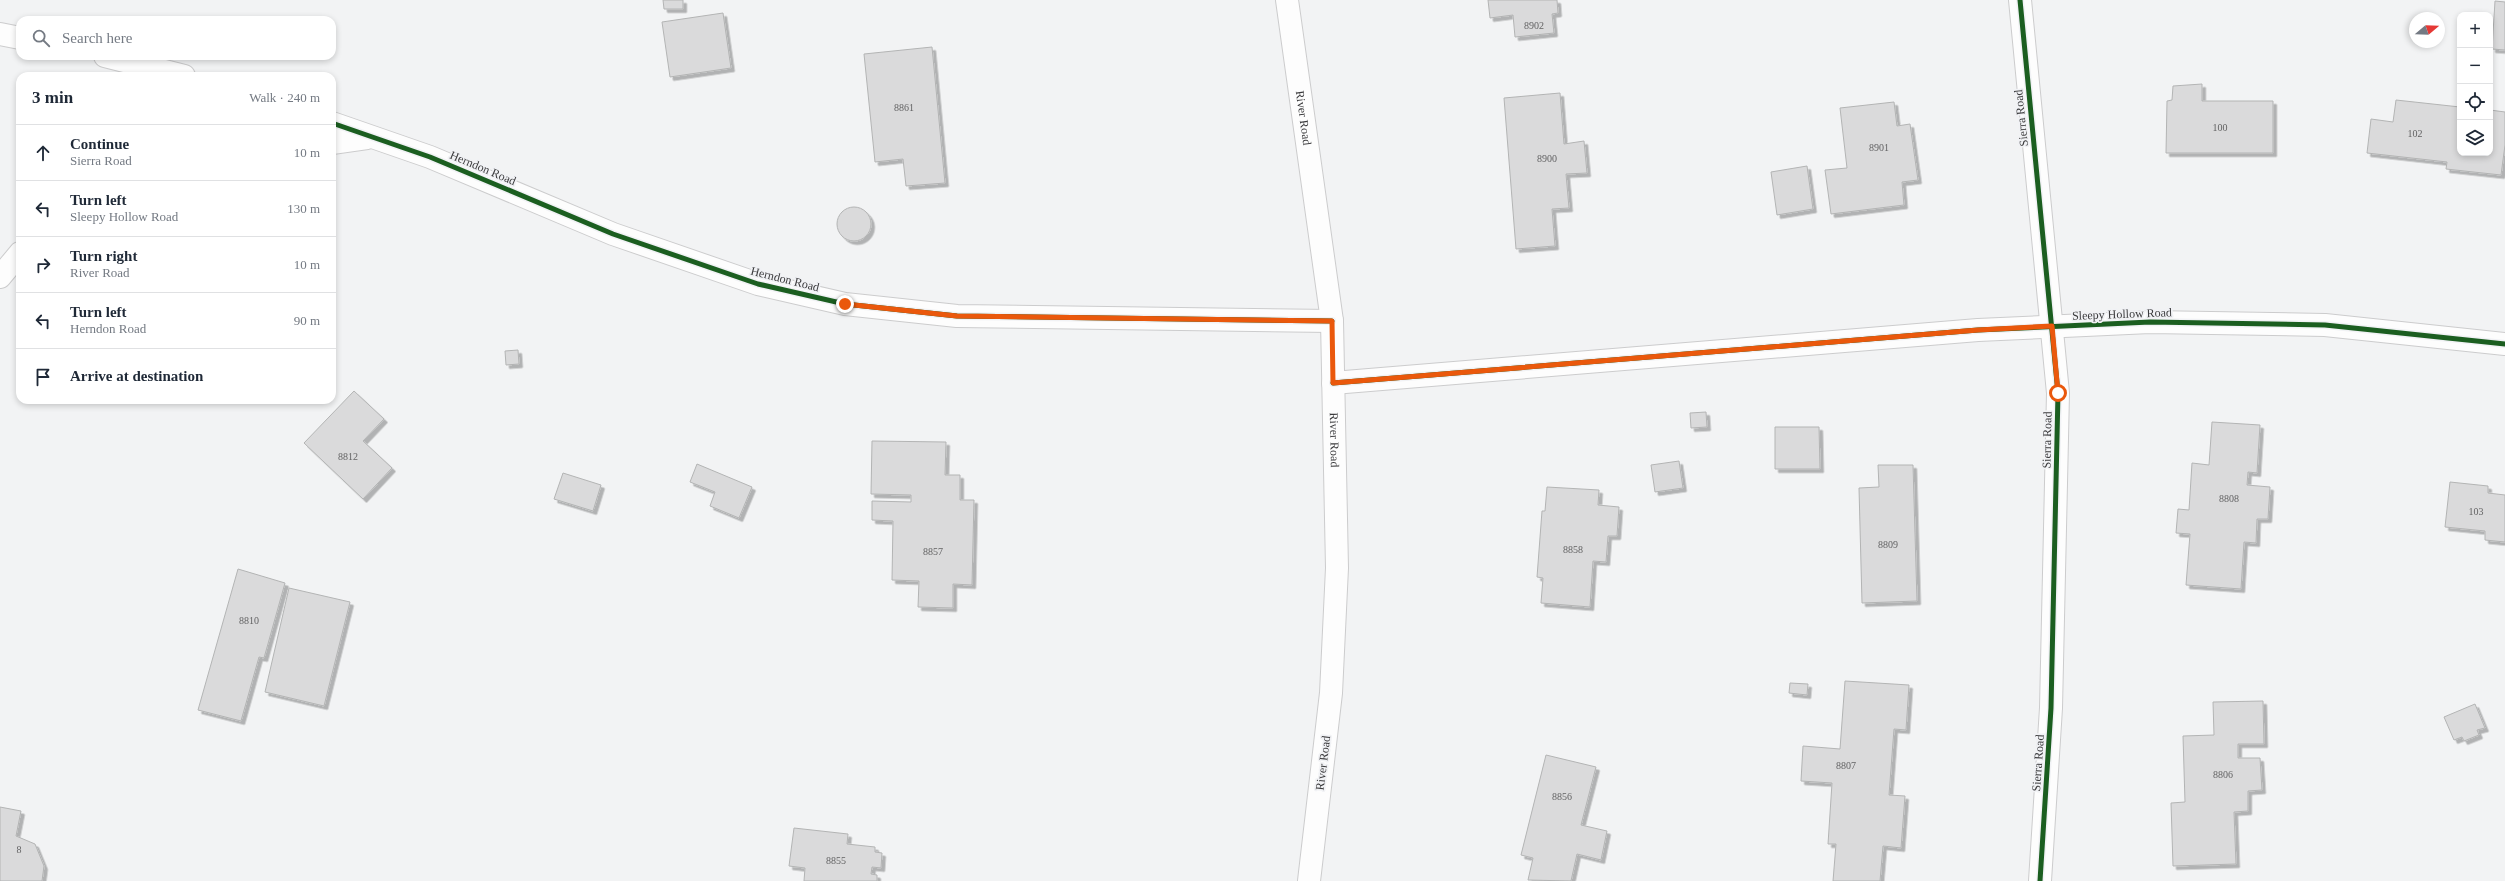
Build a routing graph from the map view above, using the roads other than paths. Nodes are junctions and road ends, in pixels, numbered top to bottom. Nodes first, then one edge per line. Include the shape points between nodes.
1 (1287, 0) edge
2 (2020, 0) edge
3 (0, 34) edge
4 (16, 37) edge
5 (121, 60) edge
6 (168, 72) edge
7 (336, 125) edge
8 (370, 138) junction
9 (336, 142) edge
10 (16, 258) edge
11 (0, 277) edge
12 (1332, 321) junction
13 (2052, 326) junction
14 (2505, 344) edge
15 (1333, 383) junction
16 (1309, 881) edge
17 (2040, 881) edge

1 - 12 street, River Road
2 - 13 street, Sierra Road
3 - 4 street
5 - 6 street
7 - 8 street, Herndon Road
8 - 9 street
8 - 12 street, Herndon Road via 430,157 613,234 758,284 845,304 957,316
10 - 11 street
12 - 15 street, River Road
13 - 14 street, Sleepy Hollow Road via 2150,322 2325,325
13 - 15 street, Sleepy Hollow Road
13 - 17 street, Sierra Road via 2058,393 2051,708
15 - 16 street, River Road via 1337,568 1332,693

